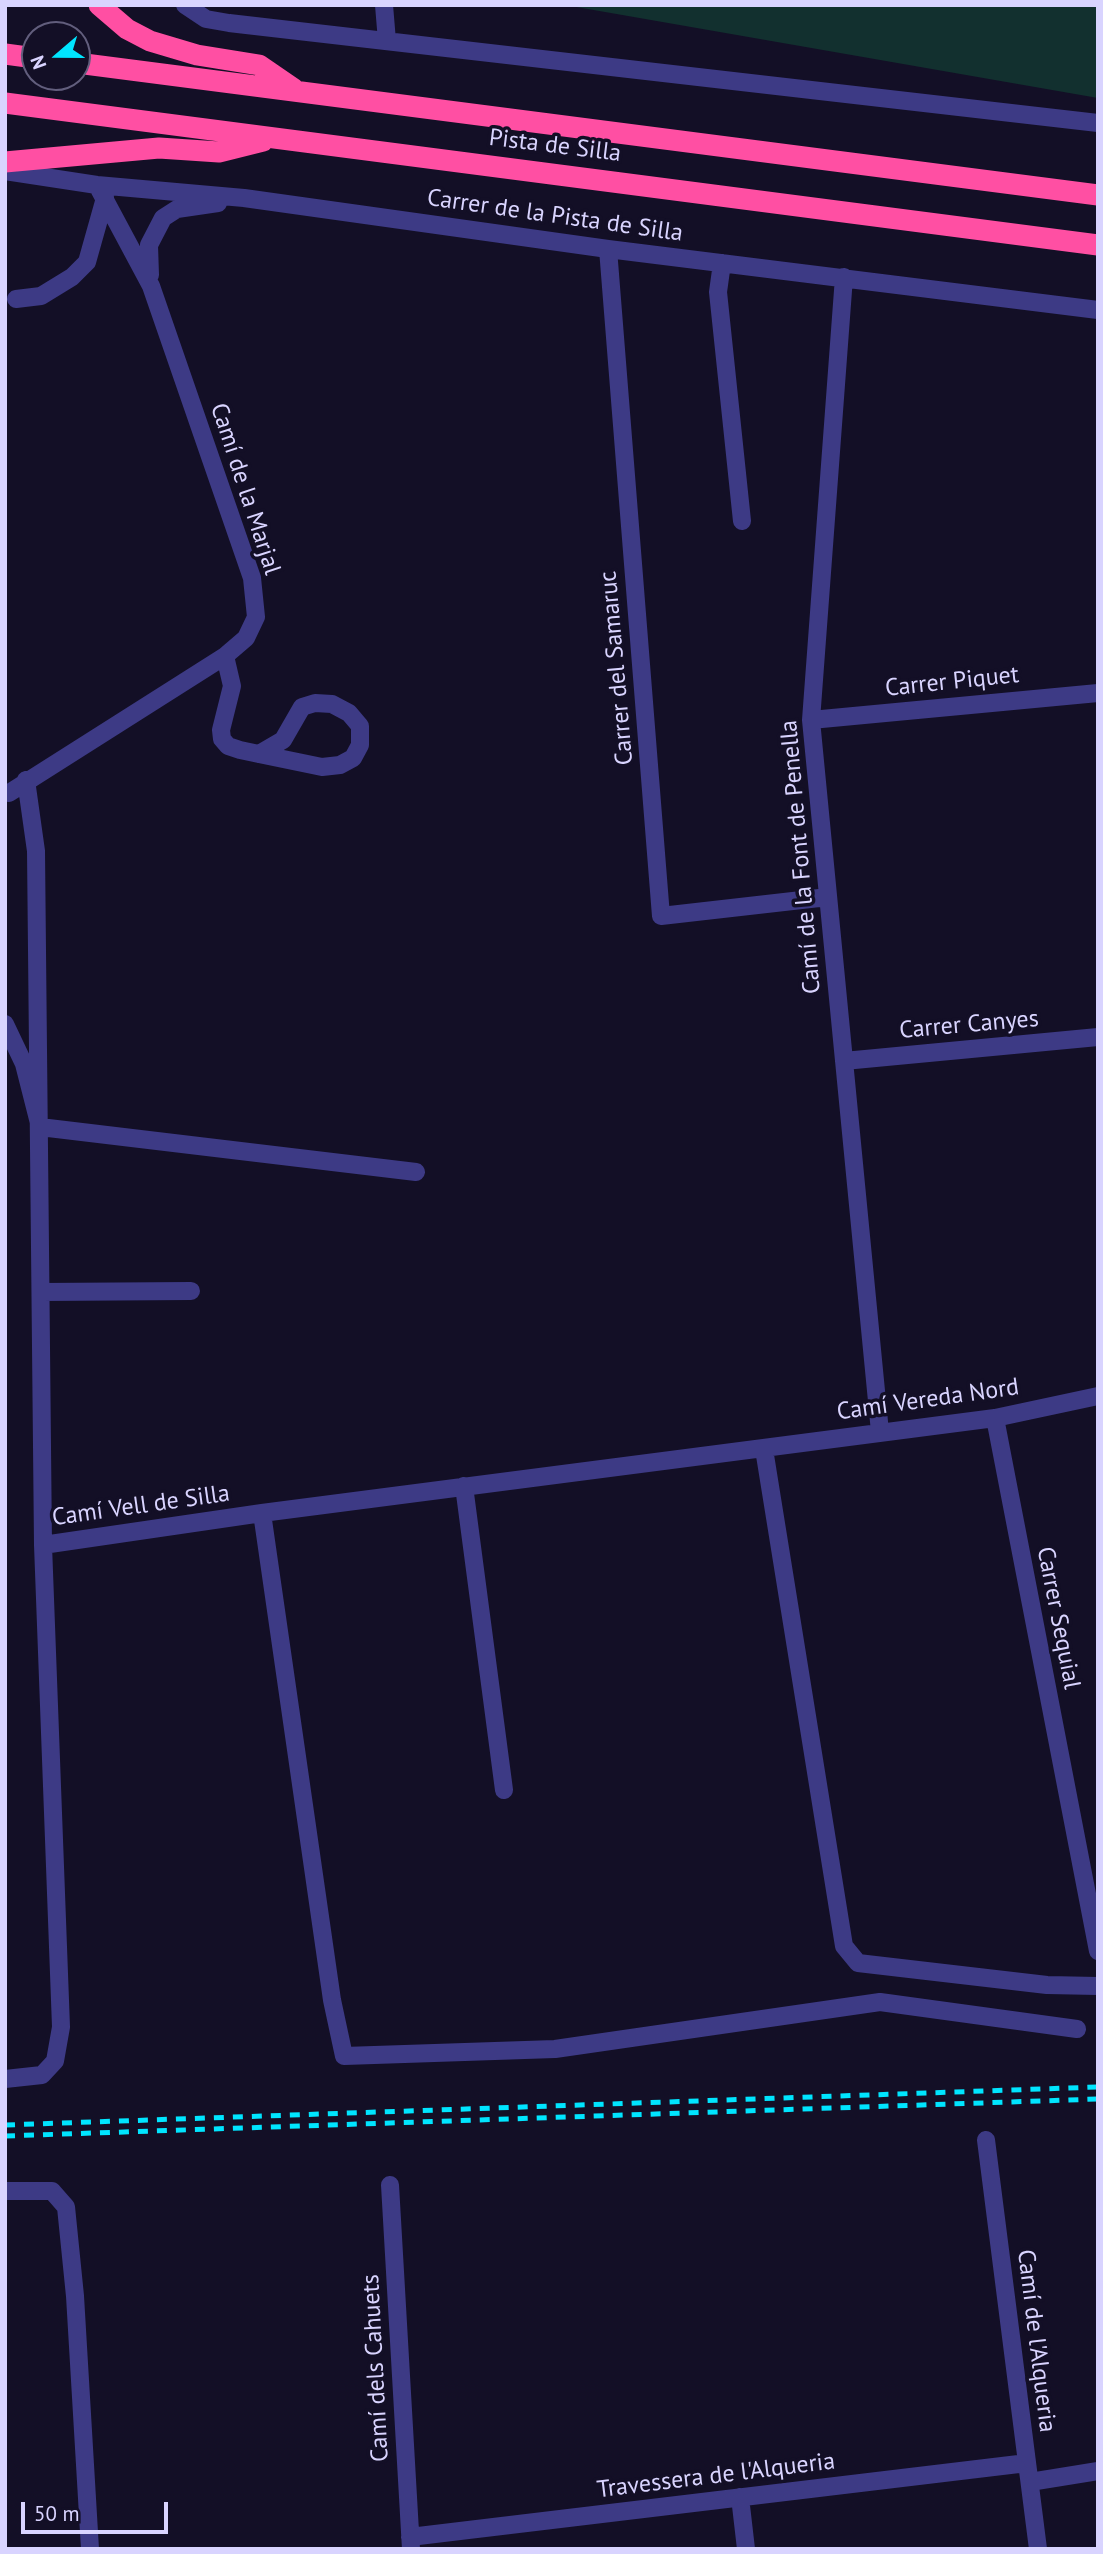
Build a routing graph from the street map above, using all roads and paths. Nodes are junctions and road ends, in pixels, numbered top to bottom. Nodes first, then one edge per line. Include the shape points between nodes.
1 (99, 5) edge
2 (185, 5) edge
3 (384, 5) edge
4 (387, 41) junction
5 (91, 65) edge
6 (302, 94) junction
7 (5, 103) edge
8 (1098, 123) edge
9 (275, 138) junction
10 (5, 162) edge
11 (5, 171) edge
12 (101, 191) junction
13 (1098, 195) edge
14 (244, 198) junction
15 (1098, 245) edge
16 (608, 249) junction
17 (722, 262) junction
18 (844, 277) junction
19 (151, 286) junction
20 (16, 299) dead end
21 (1098, 310) edge
22 (742, 521) dead end
23 (225, 656) junction
24 (1098, 693) edge
25 (811, 720) junction
26 (259, 754) junction
27 (26, 780) junction
28 (7, 794) edge
29 (828, 897) junction
30 (5, 1024) edge
31 (1098, 1037) edge
32 (844, 1061) junction
33 (40, 1126) junction
34 (416, 1172) dead end
35 (191, 1291) dead end
36 (41, 1292) junction
37 (1098, 1396) edge
38 (995, 1418) junction
39 (880, 1432) junction
40 (764, 1449) junction
41 (464, 1486) junction
42 (262, 1513) junction
43 (43, 1545) junction
44 (504, 1790) dead end
45 (1098, 1951) edge
46 (1098, 1986) edge
47 (1077, 2028) dead end
48 (5, 2080) edge
49 (986, 2140) dead end
50 (390, 2185) dead end
51 (5, 2191) edge
52 (1027, 2463) junction
53 (1098, 2471) edge
54 (1030, 2482) junction
55 (740, 2497) junction
56 (411, 2543) edge
57 (90, 2549) edge
58 (746, 2549) edge
59 (1038, 2549) edge

1 - 6 highway via 150,41 197,55 259,65
2 - 4 street via 206,19
3 - 4 street
4 - 8 street
5 - 6 highway, Pista de Silla
6 - 13 highway, Pista de Silla
7 - 9 highway, Pista de Silla
9 - 10 highway via 219,152 159,148
9 - 15 highway, Pista de Silla
11 - 12 street, Carrer de la Pista de Silla
12 - 14 street, Carrer de la Pista de Silla
12 - 19 street, Camí de la Marjal
12 - 20 street via 87,262 40,296
14 - 16 street, Carrer de la Pista de Silla
14 - 19 street, Camí de la Marjal via 177,209 163,218 149,245
16 - 17 street, Carrer de la Pista de Silla
16 - 29 street, Carrer del Samaruc via 661,916
17 - 18 street, Carrer de la Pista de Silla
17 - 22 street via 718,292
18 - 21 street, Carrer de la Pista de Silla
18 - 25 street, Camí de la Font de Penella
19 - 23 street, Camí de la Marjal via 252,578 256,617 246,638
23 - 26 street via 232,686 222,738 228,746
23 - 27 street, Camí de la Marjal
24 - 25 street, Carrer Piquet
25 - 29 street, Camí de la Font de Penella
26 - 26 street via 322,767 340,765 353,758 360,745 360,726 332,704 308,705 302,707 283,740
27 - 28 street, Camí de la Marjal
27 - 33 street, Camí Vell de Silla via 36,850
29 - 32 street, Camí de la Font de Penella
30 - 33 street via 24,1064
31 - 32 street, Carrer Canyes
32 - 39 street, Camí de la Font de Penella
33 - 34 street
33 - 36 street, Camí Vell de Silla
35 - 36 street
36 - 43 street, Camí Vell de Silla
37 - 38 street, Camí Vereda Nord
38 - 39 street, Camí Vereda Nord
38 - 45 street, Carrer Sequial
39 - 40 street, Camí Vereda Nord
40 - 41 street, Camí Vereda Nord
40 - 46 street via 844,1946 858,1963 1047,1985
41 - 42 street, Camí Vell de Silla
41 - 44 street
42 - 43 street, Camí Vell de Silla
42 - 47 street via 332,2000 344,2056 555,2049 880,2002
43 - 48 street via 61,2027 55,2061 42,2075
49 - 52 street, Camí de l'Alqueria
50 - 56 street, Camí dels Cahuets
51 - 57 street via 52,2190 66,2207
52 - 54 street, Camí de l'Alqueria
52 - 55 street, Travessera de l'Alqueria
53 - 54 street
54 - 59 street, Camí de l'Alqueria
55 - 56 street, Travessera de l'Alqueria
55 - 58 street

